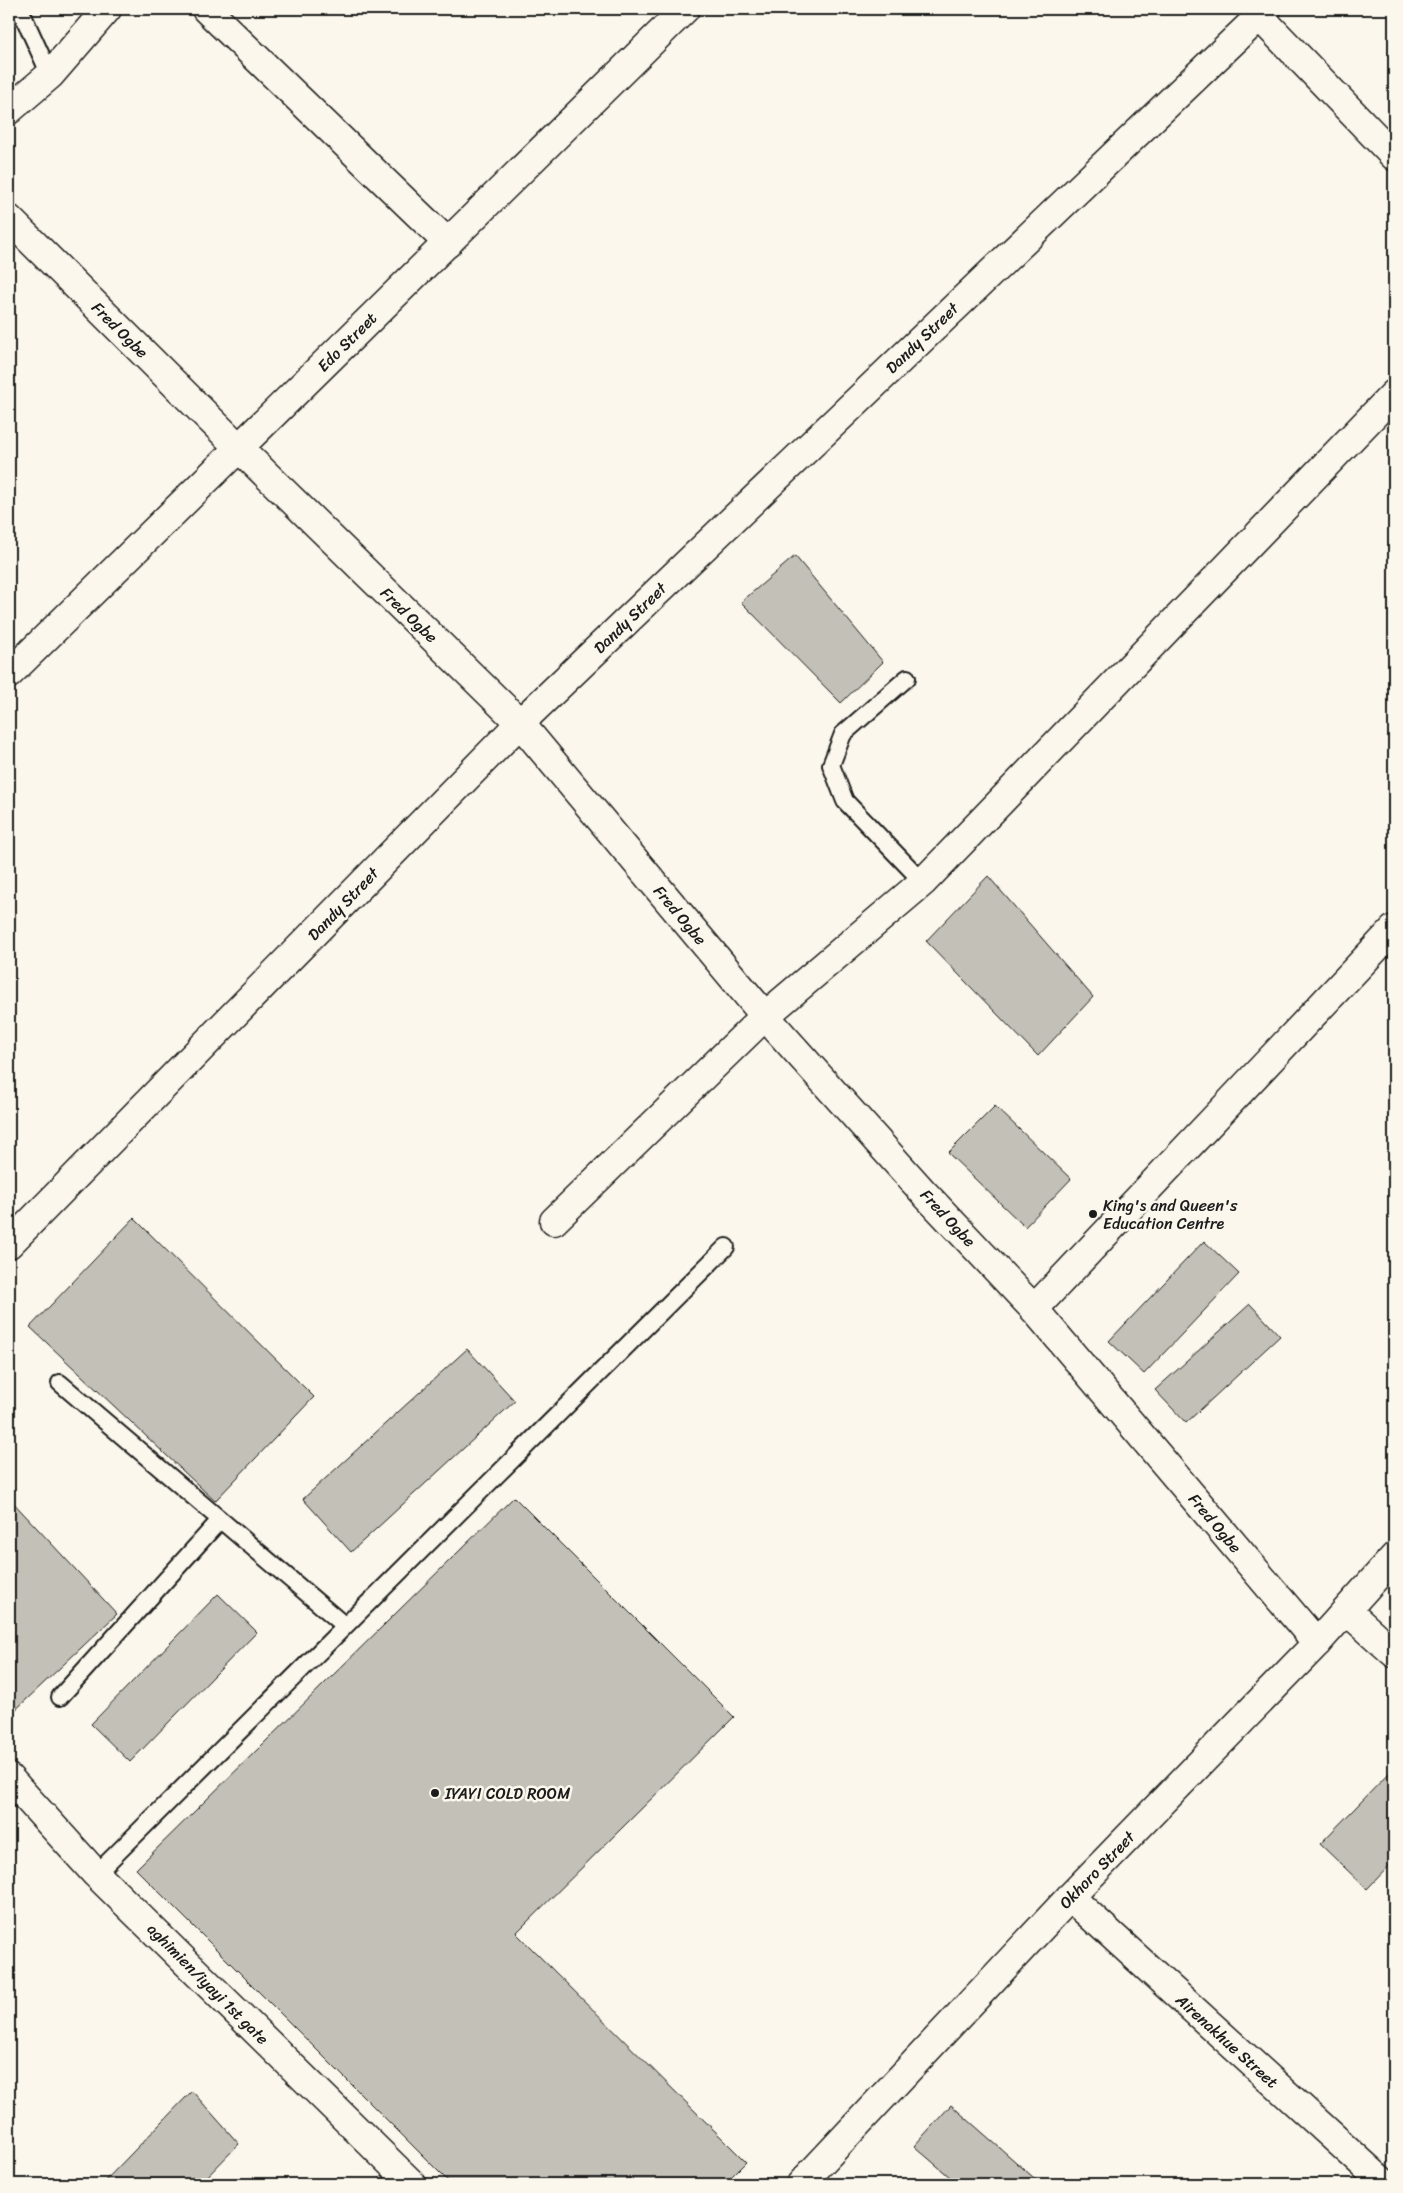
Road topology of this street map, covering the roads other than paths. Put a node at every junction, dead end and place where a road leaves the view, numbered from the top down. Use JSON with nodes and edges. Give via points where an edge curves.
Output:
{"nodes":[{"id":1,"x":20,"y":9,"type":"edge"},
{"id":2,"x":107,"y":9,"type":"edge"},
{"id":3,"x":206,"y":9,"type":"edge"},
{"id":4,"x":685,"y":9,"type":"edge"},
{"id":5,"x":1263,"y":12,"type":"edge"},
{"id":6,"x":50,"y":75,"type":"junction"},
{"id":7,"x":9,"y":110,"type":"edge"},
{"id":8,"x":1394,"y":156,"type":"edge"},
{"id":9,"x":9,"y":219,"type":"edge"},
{"id":10,"x":448,"y":243,"type":"junction"},
{"id":11,"x":1394,"y":394,"type":"edge"},
{"id":12,"x":239,"y":448,"type":"junction"},
{"id":13,"x":9,"y":674,"type":"edge"},
{"id":14,"x":907,"y":678,"type":"dead end"},
{"id":15,"x":520,"y":723,"type":"junction"},
{"id":16,"x":923,"y":882,"type":"junction"},
{"id":17,"x":1394,"y":929,"type":"edge"},
{"id":18,"x":765,"y":1016,"type":"junction"},
{"id":19,"x":554,"y":1221,"type":"dead end"},
{"id":20,"x":9,"y":1244,"type":"edge"},
{"id":21,"x":726,"y":1248,"type":"dead end"},
{"id":22,"x":1034,"y":1309,"type":"junction"},
{"id":23,"x":60,"y":1383,"type":"dead end"},
{"id":24,"x":220,"y":1520,"type":"junction"},
{"id":25,"x":1394,"y":1557,"type":"edge"},
{"id":26,"x":1347,"y":1611,"type":"junction"},
{"id":27,"x":344,"y":1625,"type":"junction"},
{"id":28,"x":1317,"y":1643,"type":"junction"},
{"id":29,"x":1394,"y":1653,"type":"edge"},
{"id":30,"x":60,"y":1697,"type":"dead end"},
{"id":31,"x":9,"y":1778,"type":"edge"},
{"id":32,"x":96,"y":1874,"type":"junction"},
{"id":33,"x":1070,"y":1897,"type":"junction"},
{"id":34,"x":412,"y":2184,"type":"edge"},
{"id":35,"x":801,"y":2184,"type":"edge"},
{"id":36,"x":1385,"y":2184,"type":"edge"}],
"edges":[{"from":1,"to":6,"type":"lane"},
{"from":2,"to":6,"type":"street"},
{"from":3,"to":10,"type":"street"},
{"from":4,"to":10,"type":"street","name":"Edo Street"},
{"from":5,"to":8,"type":"street"},
{"from":5,"to":15,"type":"street","name":"Dandy Street"},
{"from":6,"to":7,"type":"street"},
{"from":9,"to":12,"type":"street","name":"Fred Ogbe"},
{"from":10,"to":12,"type":"street","name":"Edo Street"},
{"from":11,"to":16,"type":"street"},
{"from":12,"to":13,"type":"street","name":"Edo Street"},
{"from":12,"to":15,"type":"street","name":"Fred Ogbe"},
{"from":14,"to":16,"type":"lane","via":[[843,734],[831,765],[845,800]]},
{"from":15,"to":18,"type":"street","name":"Fred Ogbe"},
{"from":15,"to":20,"type":"street","name":"Dandy Street"},
{"from":16,"to":18,"type":"street"},
{"from":17,"to":22,"type":"street"},
{"from":18,"to":19,"type":"street"},
{"from":18,"to":22,"type":"street","name":"Fred Ogbe","via":[[925,1194]]},
{"from":21,"to":27,"type":"lane"},
{"from":22,"to":28,"type":"street","name":"Fred Ogbe"},
{"from":23,"to":24,"type":"lane"},
{"from":24,"to":27,"type":"lane"},
{"from":24,"to":30,"type":"lane"},
{"from":25,"to":26,"type":"street","name":"Okhoro Street"},
{"from":26,"to":28,"type":"street","name":"Okhoro Street"},
{"from":26,"to":29,"type":"street"},
{"from":27,"to":32,"type":"lane"},
{"from":28,"to":33,"type":"street","name":"Okhoro Street"},
{"from":31,"to":32,"type":"street","name":"aghimien/iyayi 1st gate"},
{"from":32,"to":34,"type":"street","name":"aghimien/iyayi 1st gate"},
{"from":33,"to":35,"type":"street","name":"Okhoro Street"},
{"from":33,"to":36,"type":"street","name":"Airenakhue Street"}]}
